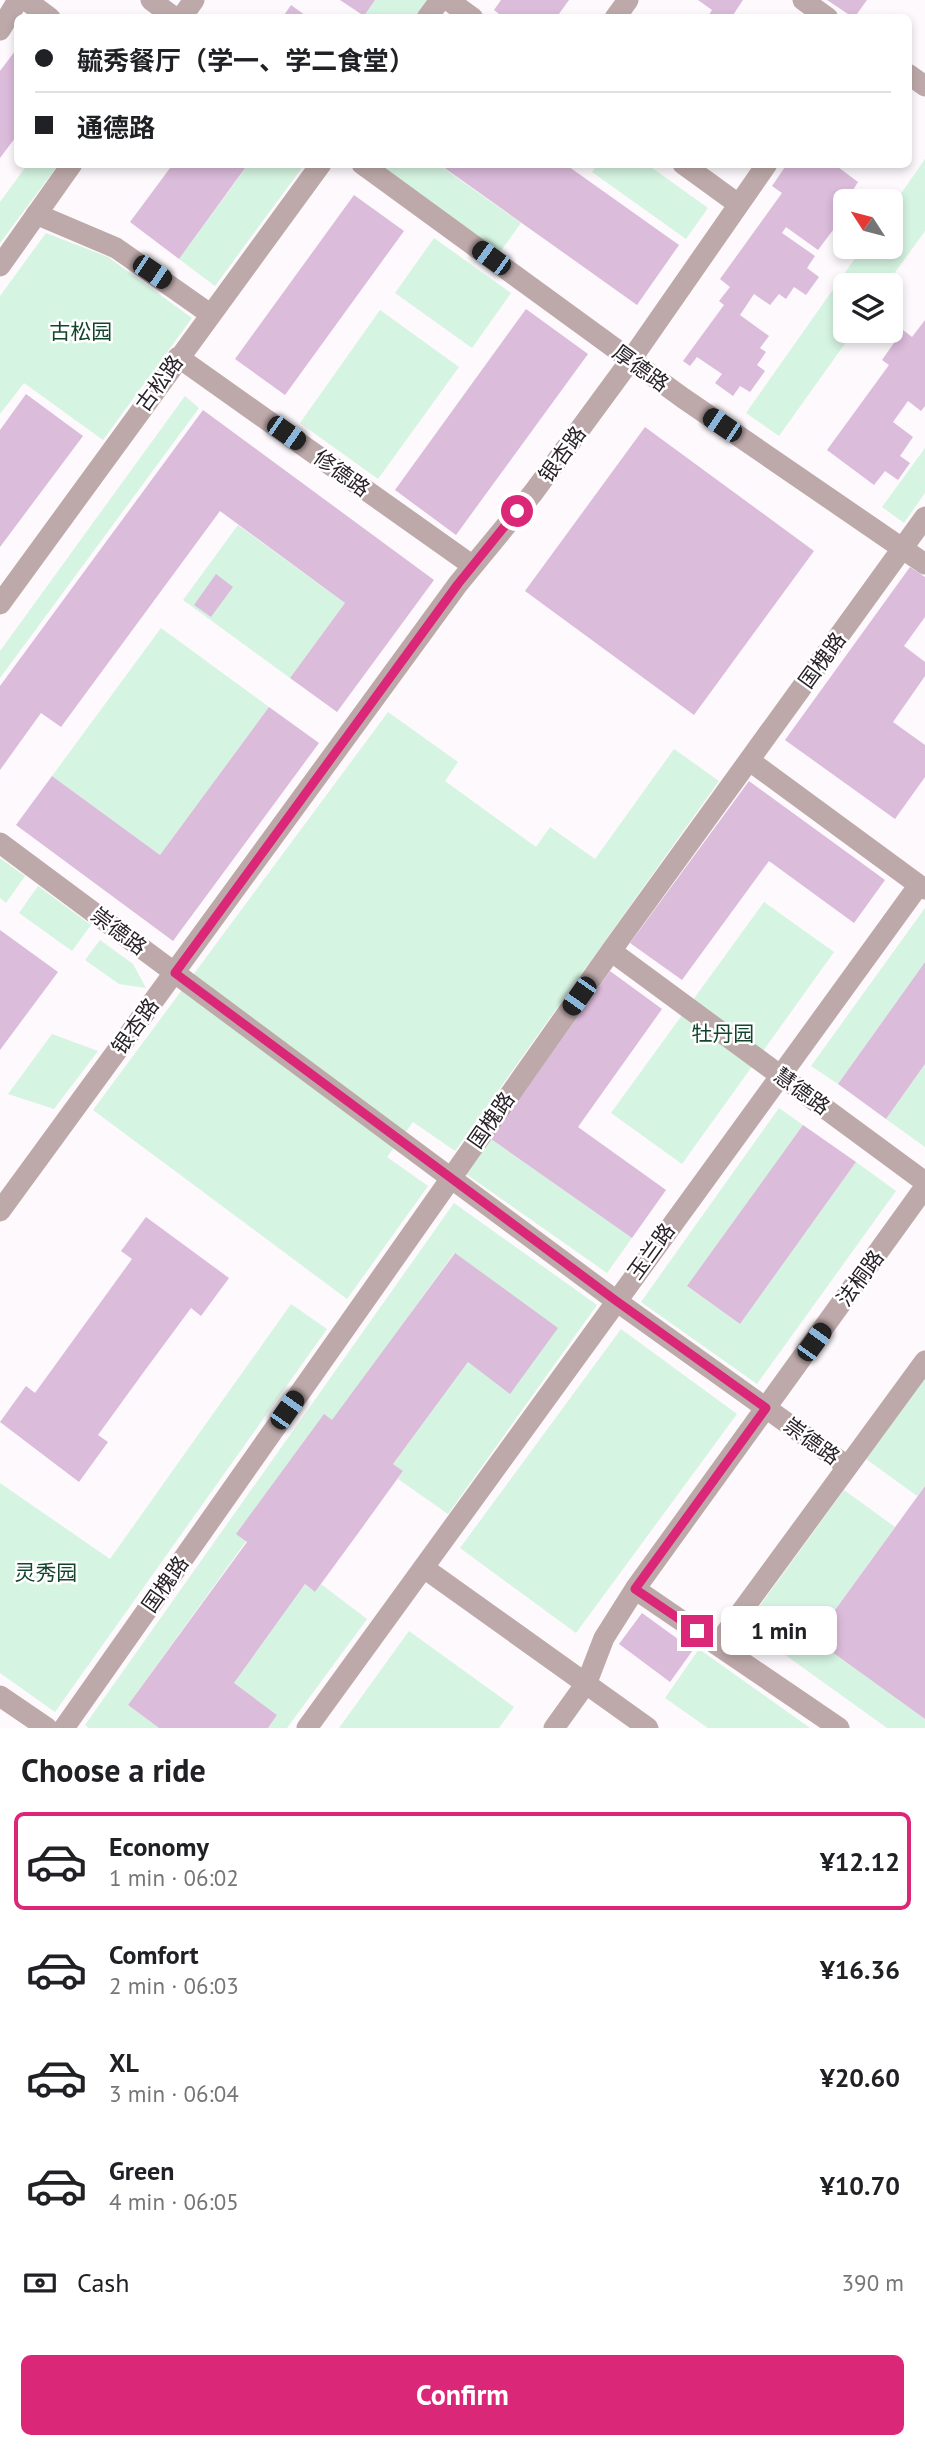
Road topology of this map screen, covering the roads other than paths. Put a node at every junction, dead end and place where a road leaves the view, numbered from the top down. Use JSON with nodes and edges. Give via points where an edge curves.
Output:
{"nodes":[{"id":1,"x":18,"y":0,"type":"edge"},
{"id":2,"x":26,"y":0,"type":"edge"},
{"id":3,"x":151,"y":0,"type":"edge"},
{"id":4,"x":448,"y":0,"type":"edge"},
{"id":5,"x":803,"y":0,"type":"edge"},
{"id":6,"x":45,"y":14,"type":"edge"},
{"id":7,"x":170,"y":14,"type":"edge"},
{"id":8,"x":467,"y":14,"type":"edge"},
{"id":9,"x":822,"y":14,"type":"edge"},
{"id":10,"x":0,"y":30,"type":"edge"},
{"id":11,"x":69,"y":168,"type":"edge"},
{"id":12,"x":318,"y":168,"type":"edge"},
{"id":13,"x":367,"y":168,"type":"edge"},
{"id":14,"x":688,"y":168,"type":"edge"},
{"id":15,"x":764,"y":168,"type":"edge"},
{"id":16,"x":738,"y":204,"type":"junction"},
{"id":17,"x":36,"y":215,"type":"junction"},
{"id":18,"x":0,"y":266,"type":"edge"},
{"id":19,"x":210,"y":314,"type":"junction"},
{"id":20,"x":178,"y":357,"type":"junction"},
{"id":21,"x":630,"y":361,"type":"junction"},
{"id":22,"x":925,"y":517,"type":"edge"},
{"id":23,"x":902,"y":548,"type":"junction"},
{"id":24,"x":925,"y":564,"type":"edge"},
{"id":25,"x":472,"y":566,"type":"junction"},
{"id":26,"x":0,"y":604,"type":"edge"},
{"id":27,"x":750,"y":761,"type":"junction"},
{"id":28,"x":0,"y":844,"type":"edge"},
{"id":29,"x":922,"y":887,"type":"edge"},
{"id":30,"x":611,"y":951,"type":"junction"},
{"id":31,"x":175,"y":973,"type":"junction"},
{"id":32,"x":779,"y":1074,"type":"junction"},
{"id":33,"x":451,"y":1177,"type":"junction"},
{"id":34,"x":925,"y":1185,"type":"edge"},
{"id":35,"x":0,"y":1211,"type":"edge"},
{"id":36,"x":615,"y":1300,"type":"junction"},
{"id":37,"x":925,"y":1361,"type":"edge"},
{"id":38,"x":766,"y":1408,"type":"junction"},
{"id":39,"x":847,"y":1466,"type":"junction"},
{"id":40,"x":424,"y":1568,"type":"junction"},
{"id":41,"x":635,"y":1589,"type":"junction"},
{"id":42,"x":717,"y":1645,"type":"junction"},
{"id":43,"x":587,"y":1682,"type":"junction"},
{"id":44,"x":0,"y":1696,"type":"edge"},
{"id":45,"x":19,"y":1720,"type":"edge"},
{"id":46,"x":47,"y":1728,"type":"edge"},
{"id":47,"x":64,"y":1728,"type":"edge"},
{"id":48,"x":307,"y":1728,"type":"edge"},
{"id":49,"x":554,"y":1728,"type":"edge"},
{"id":50,"x":648,"y":1728,"type":"edge"},
{"id":51,"x":839,"y":1728,"type":"edge"}],
"edges":[{"from":1,"to":10,"type":"street"},
{"from":2,"to":6,"type":"street"},
{"from":3,"to":7,"type":"street"},
{"from":4,"to":8,"type":"street"},
{"from":5,"to":9,"type":"street"},
{"from":11,"to":17,"type":"street"},
{"from":12,"to":19,"type":"street","name":"古松路"},
{"from":13,"to":21,"type":"street","name":"厚德路"},
{"from":14,"to":16,"type":"street"},
{"from":15,"to":16,"type":"street","name":"银杏路"},
{"from":16,"to":21,"type":"street","name":"银杏路"},
{"from":17,"to":18,"type":"street"},
{"from":17,"to":19,"type":"street","via":[[116,248]]},
{"from":19,"to":20,"type":"street","name":"古松路"},
{"from":20,"to":25,"type":"street","name":"修德路"},
{"from":20,"to":26,"type":"street","name":"古松路"},
{"from":21,"to":23,"type":"street","name":"厚德路"},
{"from":21,"to":25,"type":"street","name":"银杏路","via":[[533,493]]},
{"from":22,"to":23,"type":"street","name":"国槐路"},
{"from":23,"to":24,"type":"street","name":"厚德路"},
{"from":23,"to":27,"type":"street","name":"国槐路"},
{"from":25,"to":31,"type":"street","name":"银杏路"},
{"from":27,"to":29,"type":"street"},
{"from":27,"to":30,"type":"street","name":"国槐路"},
{"from":28,"to":31,"type":"street","name":"崇德路"},
{"from":29,"to":32,"type":"street","name":"玉兰路"},
{"from":30,"to":32,"type":"street","name":"慧德路"},
{"from":30,"to":33,"type":"street","name":"国槐路"},
{"from":31,"to":33,"type":"street","name":"崇德路"},
{"from":31,"to":35,"type":"street","name":"银杏路"},
{"from":32,"to":34,"type":"street","name":"慧德路"},
{"from":32,"to":36,"type":"street","name":"玉兰路"},
{"from":33,"to":36,"type":"street","name":"崇德路"},
{"from":33,"to":47,"type":"street","name":"国槐路"},
{"from":34,"to":38,"type":"street","name":"法桐路"},
{"from":36,"to":38,"type":"street","name":"崇德路"},
{"from":36,"to":40,"type":"street","name":"玉兰路"},
{"from":37,"to":39,"type":"street"},
{"from":38,"to":39,"type":"street","name":"崇德路"},
{"from":38,"to":41,"type":"street","name":"法桐路"},
{"from":39,"to":42,"type":"street"},
{"from":40,"to":43,"type":"street"},
{"from":40,"to":48,"type":"street","name":"玉兰路"},
{"from":41,"to":42,"type":"street"},
{"from":41,"to":43,"type":"street","name":"法桐路","via":[[604,1639]]},
{"from":42,"to":51,"type":"street"},
{"from":43,"to":49,"type":"street","name":"法桐路"},
{"from":43,"to":50,"type":"street"},
{"from":44,"to":45,"type":"street"},
{"from":45,"to":46,"type":"street"}]}
